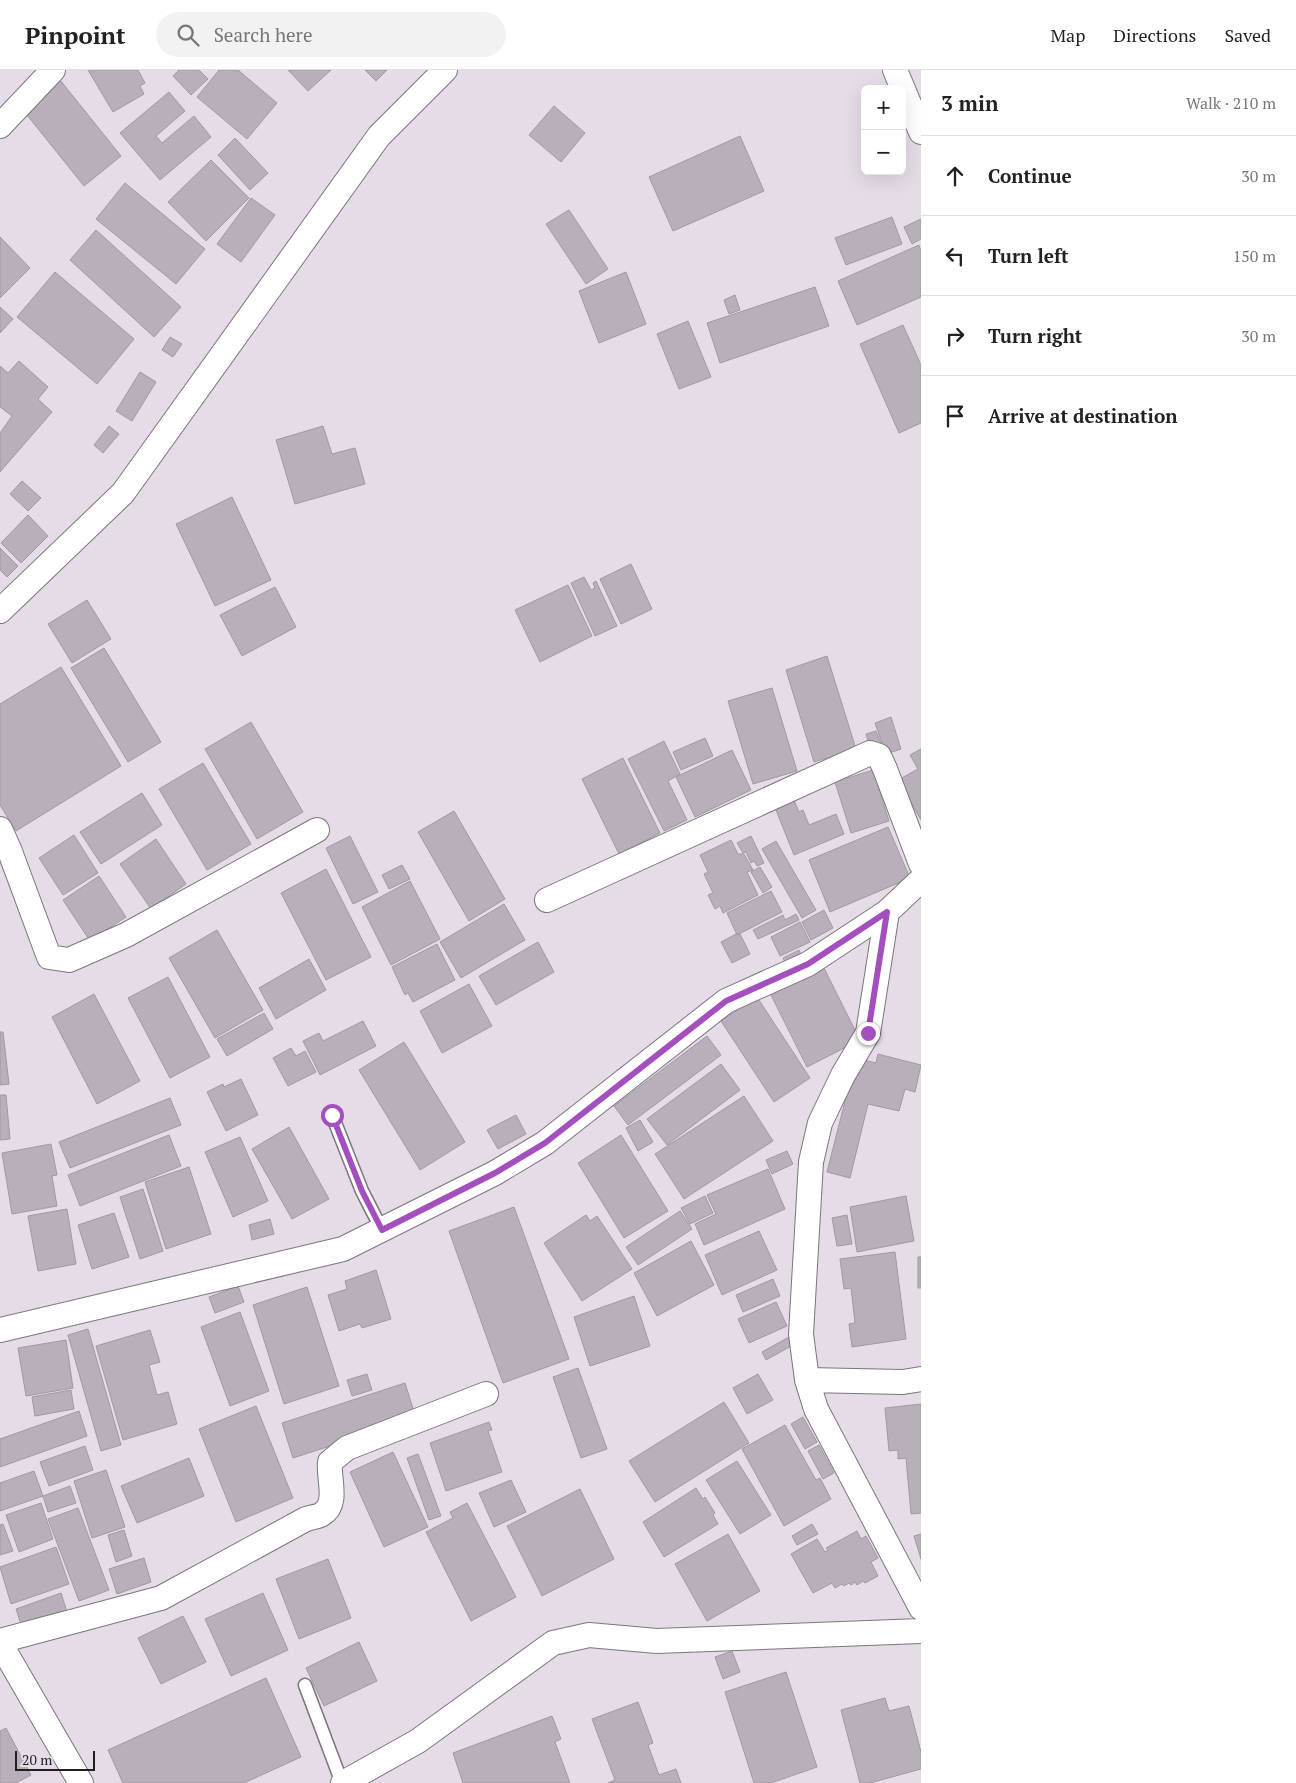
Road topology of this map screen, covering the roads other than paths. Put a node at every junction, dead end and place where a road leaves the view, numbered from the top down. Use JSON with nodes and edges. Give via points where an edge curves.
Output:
{"nodes":[{"id":1,"x":53,"y":70,"type":"edge"},
{"id":2,"x":445,"y":70,"type":"edge"},
{"id":3,"x":895,"y":70,"type":"edge"},
{"id":4,"x":0,"y":126,"type":"edge"},
{"id":5,"x":921,"y":132,"type":"edge"},
{"id":6,"x":0,"y":611,"type":"edge"},
{"id":7,"x":0,"y":829,"type":"edge"},
{"id":8,"x":317,"y":830,"type":"dead end"},
{"id":9,"x":921,"y":864,"type":"edge"},
{"id":10,"x":921,"y":880,"type":"edge"},
{"id":11,"x":547,"y":900,"type":"dead end"},
{"id":12,"x":887,"y":912,"type":"junction"},
{"id":13,"x":332,"y":1115,"type":"dead end"},
{"id":14,"x":382,"y":1230,"type":"junction"},
{"id":15,"x":0,"y":1330,"type":"edge"},
{"id":16,"x":921,"y":1379,"type":"edge"},
{"id":17,"x":807,"y":1380,"type":"junction"},
{"id":18,"x":486,"y":1394,"type":"dead end"},
{"id":19,"x":921,"y":1608,"type":"edge"},
{"id":20,"x":921,"y":1631,"type":"edge"},
{"id":21,"x":0,"y":1642,"type":"edge"},
{"id":22,"x":305,"y":1685,"type":"dead end"},
{"id":23,"x":81,"y":1783,"type":"edge"},
{"id":24,"x":343,"y":1783,"type":"edge"}],
"edges":[{"from":1,"to":4,"type":"street"},
{"from":2,"to":6,"type":"street","via":[[379,136],[123,493]]},
{"from":3,"to":5,"type":"street"},
{"from":7,"to":8,"type":"street","via":[[49,957],[69,960],[126,935]]},
{"from":9,"to":11,"type":"street","via":[[885,769],[878,756],[870,753]]},
{"from":10,"to":12,"type":"street"},
{"from":12,"to":14,"type":"street","via":[[808,964],[726,1001],[545,1143],[495,1173]]},
{"from":12,"to":17,"type":"street","via":[[868,1033],[820,1123],[811,1162],[801,1334]]},
{"from":13,"to":14,"type":"lane","via":[[362,1191]]},
{"from":14,"to":15,"type":"street","via":[[343,1249]]},
{"from":16,"to":17,"type":"street","via":[[903,1382]]},
{"from":17,"to":19,"type":"street","via":[[816,1409]]},
{"from":18,"to":21,"type":"street","via":[[347,1448],[330,1462],[333,1486],[330,1502],[322,1514],[306,1519],[161,1598]]},
{"from":20,"to":24,"type":"street","via":[[657,1641],[589,1636],[553,1643],[418,1741]]},
{"from":21,"to":23,"type":"street"},
{"from":22,"to":24,"type":"lane"}]}
